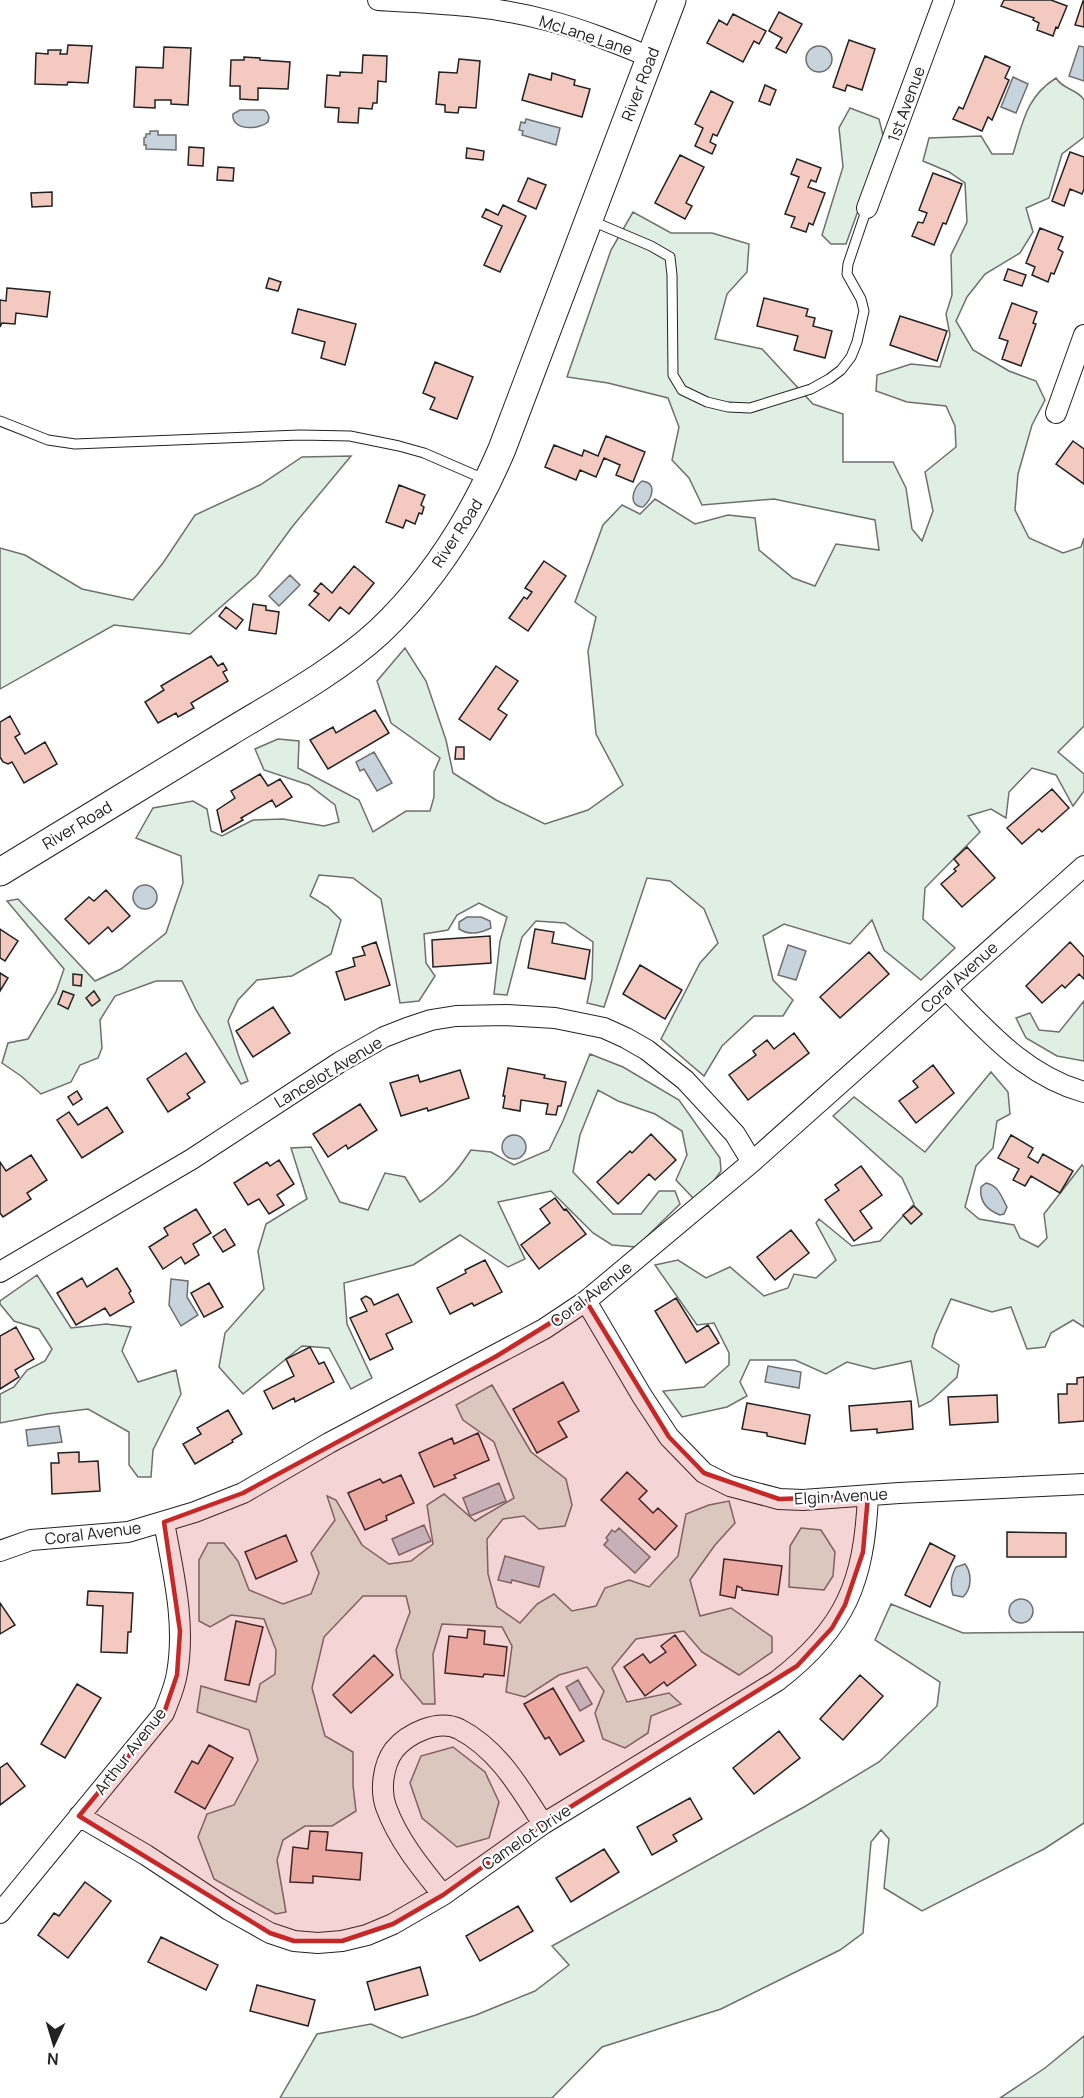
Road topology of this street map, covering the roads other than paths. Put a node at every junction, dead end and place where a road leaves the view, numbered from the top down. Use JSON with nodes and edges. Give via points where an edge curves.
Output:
{"nodes":[{"id":1,"x":378,"y":0,"type":"edge"},
{"id":2,"x":672,"y":0,"type":"edge"},
{"id":3,"x":944,"y":0,"type":"edge"},
{"id":4,"x":650,"y":57,"type":"junction"},
{"id":5,"x":867,"y":208,"type":"joint"},
{"id":6,"x":589,"y":219,"type":"junction"},
{"id":7,"x":1084,"y":335,"type":"edge"},
{"id":8,"x":1056,"y":413,"type":"dead end"},
{"id":9,"x":0,"y":421,"type":"edge"},
{"id":10,"x":489,"y":481,"type":"junction"},
{"id":11,"x":1084,"y":866,"type":"edge"},
{"id":12,"x":0,"y":872,"type":"edge"},
{"id":13,"x":946,"y":989,"type":"junction"},
{"id":14,"x":1084,"y":1092,"type":"edge"},
{"id":15,"x":752,"y":1162,"type":"junction"},
{"id":16,"x":0,"y":1272,"type":"edge"},
{"id":17,"x":586,"y":1301,"type":"junction"},
{"id":18,"x":1084,"y":1484,"type":"edge"},
{"id":19,"x":868,"y":1496,"type":"junction"},
{"id":20,"x":164,"y":1522,"type":"junction"},
{"id":21,"x":0,"y":1551,"type":"edge"},
{"id":22,"x":79,"y":1816,"type":"junction"},
{"id":23,"x":543,"y":1824,"type":"junction"},
{"id":24,"x":443,"y":1895,"type":"junction"},
{"id":25,"x":0,"y":1913,"type":"edge"}],
"edges":[{"from":1,"to":4,"type":"street","name":"McLane Lane","via":[[490,8],[524,15],[589,33]]},
{"from":2,"to":4,"type":"street","name":"River Road"},
{"from":3,"to":5,"type":"street","name":"1st Avenue"},
{"from":4,"to":6,"type":"street","name":"River Road"},
{"from":5,"to":6,"type":"lane","via":[[848,264],[847,274],[864,311],[851,357],[829,379],[811,389],[750,408],[717,405],[682,390],[673,375],[669,257]]},
{"from":6,"to":10,"type":"street","name":"River Road"},
{"from":7,"to":8,"type":"street"},
{"from":9,"to":10,"type":"lane","via":[[48,440],[75,444],[350,436],[424,453]]},
{"from":10,"to":12,"type":"street","name":"River Road","via":[[450,549],[408,602],[343,660]]},
{"from":11,"to":13,"type":"street","name":"Coral Avenue"},
{"from":13,"to":14,"type":"street","via":[[1026,1066]]},
{"from":13,"to":15,"type":"street","name":"Coral Avenue"},
{"from":15,"to":16,"type":"street","name":"Lancelot Avenue","via":[[735,1134],[685,1080],[626,1038],[604,1028],[555,1018],[456,1016],[431,1020],[384,1037],[192,1159]]},
{"from":15,"to":17,"type":"street","name":"Coral Avenue"},
{"from":17,"to":19,"type":"street","name":"Elgin Avenue","via":[[669,1437],[704,1473],[730,1486],[778,1499]]},
{"from":17,"to":20,"type":"street","name":"Coral Avenue","via":[[505,1351],[243,1492]]},
{"from":18,"to":19,"type":"street","name":"Elgin Avenue"},
{"from":19,"to":23,"type":"street","name":"Camelot Drive","via":[[867,1526],[855,1580],[832,1628],[815,1648],[777,1681]]},
{"from":20,"to":21,"type":"street","name":"Coral Avenue","via":[[128,1532],[31,1540]]},
{"from":20,"to":22,"type":"street","name":"Arthur Avenue","via":[[180,1631],[177,1675],[164,1713]]},
{"from":22,"to":24,"type":"street","name":"Camelot Drive","via":[[230,1910],[270,1933],[294,1941],[318,1943],[367,1935]]},
{"from":22,"to":25,"type":"street","name":"Arthur Avenue"},
{"from":23,"to":24,"type":"street","name":"Camelot Drive"},
{"from":23,"to":24,"type":"street","via":[[498,1759],[478,1740],[456,1728],[438,1725],[416,1733],[394,1751],[383,1775],[385,1806],[414,1860]]}]}
